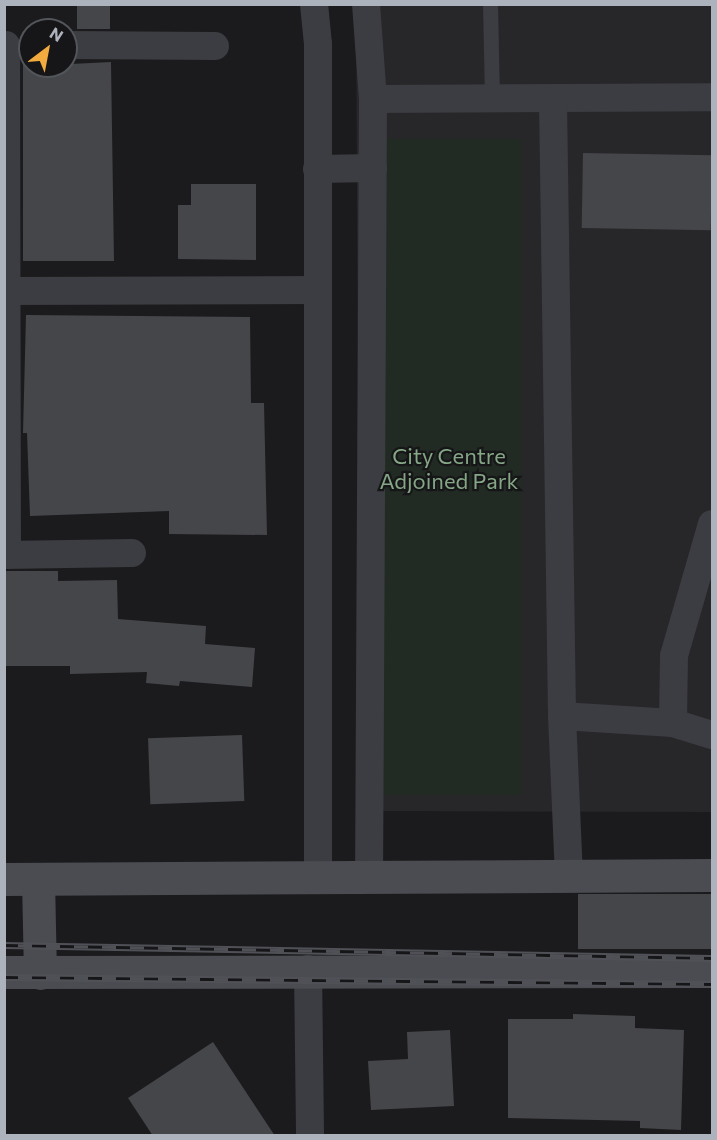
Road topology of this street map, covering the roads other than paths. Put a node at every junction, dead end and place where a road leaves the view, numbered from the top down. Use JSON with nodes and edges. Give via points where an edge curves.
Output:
{"nodes":[{"id":1,"x":314,"y":4,"type":"edge"},
{"id":2,"x":366,"y":4,"type":"edge"},
{"id":3,"x":490,"y":4,"type":"edge"},
{"id":4,"x":14,"y":45,"type":"edge"},
{"id":5,"x":78,"y":45,"type":"edge"},
{"id":6,"x":215,"y":46,"type":"dead end"},
{"id":7,"x":712,"y":97,"type":"edge"},
{"id":8,"x":492,"y":98,"type":"junction"},
{"id":9,"x":373,"y":99,"type":"junction"},
{"id":10,"x":553,"y":100,"type":"junction"},
{"id":11,"x":373,"y":168,"type":"junction"},
{"id":12,"x":317,"y":169,"type":"junction"},
{"id":13,"x":318,"y":290,"type":"junction"},
{"id":14,"x":7,"y":291,"type":"junction"},
{"id":15,"x":712,"y":524,"type":"edge"},
{"id":16,"x":132,"y":553,"type":"dead end"},
{"id":17,"x":6,"y":555,"type":"edge"},
{"id":18,"x":562,"y":716,"type":"junction"},
{"id":19,"x":673,"y":723,"type":"junction"},
{"id":20,"x":712,"y":735,"type":"edge"},
{"id":21,"x":569,"y":875,"type":"junction"},
{"id":22,"x":712,"y":875,"type":"edge"},
{"id":23,"x":369,"y":877,"type":"junction"},
{"id":24,"x":318,"y":878,"type":"junction"},
{"id":25,"x":4,"y":879,"type":"edge"},
{"id":26,"x":38,"y":879,"type":"junction"},
{"id":27,"x":308,"y":969,"type":"junction"},
{"id":28,"x":712,"y":971,"type":"edge"},
{"id":29,"x":4,"y":972,"type":"edge"},
{"id":30,"x":40,"y":973,"type":"junction"},
{"id":31,"x":310,"y":1136,"type":"edge"}],
"edges":[{"from":1,"to":12,"type":"street"},
{"from":2,"to":9,"type":"street"},
{"from":3,"to":8,"type":"lane"},
{"from":4,"to":14,"type":"street"},
{"from":5,"to":6,"type":"street"},
{"from":7,"to":10,"type":"street"},
{"from":8,"to":9,"type":"street"},
{"from":8,"to":10,"type":"street"},
{"from":9,"to":11,"type":"street"},
{"from":10,"to":18,"type":"street"},
{"from":11,"to":12,"type":"street"},
{"from":11,"to":23,"type":"street"},
{"from":12,"to":13,"type":"street"},
{"from":13,"to":14,"type":"street"},
{"from":13,"to":24,"type":"street"},
{"from":14,"to":17,"type":"street"},
{"from":15,"to":19,"type":"street","via":[[674,656]]},
{"from":16,"to":17,"type":"street"},
{"from":18,"to":19,"type":"street"},
{"from":18,"to":21,"type":"street"},
{"from":19,"to":20,"type":"street"},
{"from":21,"to":22,"type":"main road"},
{"from":21,"to":23,"type":"main road"},
{"from":23,"to":24,"type":"main road"},
{"from":24,"to":26,"type":"main road"},
{"from":25,"to":26,"type":"main road"},
{"from":26,"to":30,"type":"main road"},
{"from":27,"to":28,"type":"main road"},
{"from":27,"to":30,"type":"main road"},
{"from":27,"to":31,"type":"street"},
{"from":29,"to":30,"type":"main road"}]}
